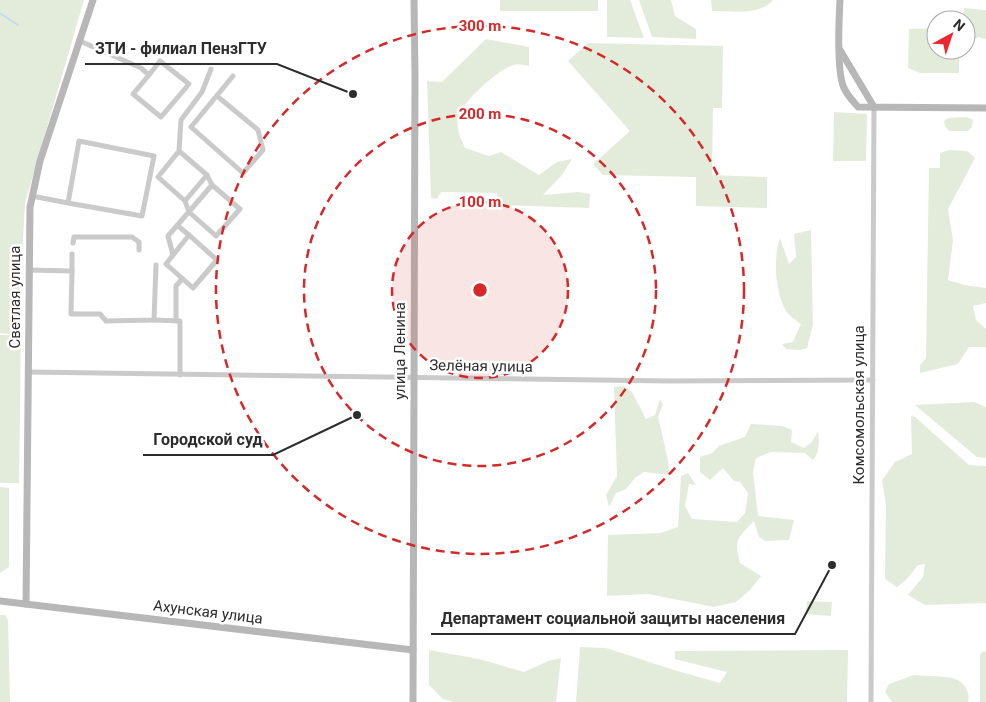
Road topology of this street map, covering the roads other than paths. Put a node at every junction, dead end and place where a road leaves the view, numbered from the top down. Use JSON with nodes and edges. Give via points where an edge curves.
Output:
{"nodes":[{"id":1,"x":93,"y":0,"type":"edge"},
{"id":2,"x":414,"y":0,"type":"edge"},
{"id":3,"x":840,"y":0,"type":"edge"},
{"id":4,"x":80,"y":41,"type":"junction"},
{"id":5,"x":839,"y":48,"type":"junction"},
{"id":6,"x":211,"y":69,"type":"dead end"},
{"id":7,"x":854,"y":73,"type":"junction"},
{"id":8,"x":149,"y":75,"type":"junction"},
{"id":9,"x":234,"y":76,"type":"dead end"},
{"id":10,"x":841,"y":78,"type":"junction"},
{"id":11,"x":217,"y":96,"type":"junction"},
{"id":12,"x":874,"y":107,"type":"junction"},
{"id":13,"x":986,"y":108,"type":"edge"},
{"id":14,"x":179,"y":152,"type":"junction"},
{"id":15,"x":207,"y":175,"type":"junction"},
{"id":16,"x":212,"y":185,"type":"junction"},
{"id":17,"x":32,"y":196,"type":"junction"},
{"id":18,"x":184,"y":201,"type":"junction"},
{"id":19,"x":68,"y":204,"type":"junction"},
{"id":20,"x":189,"y":212,"type":"junction"},
{"id":21,"x":178,"y":226,"type":"junction"},
{"id":22,"x":189,"y":236,"type":"junction"},
{"id":23,"x":73,"y":243,"type":"dead end"},
{"id":24,"x":140,"y":250,"type":"dead end"},
{"id":25,"x":72,"y":254,"type":"dead end"},
{"id":26,"x":173,"y":255,"type":"junction"},
{"id":27,"x":156,"y":266,"type":"dead end"},
{"id":28,"x":29,"y":270,"type":"junction"},
{"id":29,"x":72,"y":271,"type":"junction"},
{"id":30,"x":182,"y":279,"type":"junction"},
{"id":31,"x":154,"y":320,"type":"junction"},
{"id":32,"x":176,"y":321,"type":"junction"},
{"id":33,"x":29,"y":372,"type":"junction"},
{"id":34,"x":180,"y":375,"type":"junction"},
{"id":35,"x":414,"y":377,"type":"junction"},
{"id":36,"x":872,"y":380,"type":"junction"},
{"id":37,"x":0,"y":601,"type":"edge"},
{"id":38,"x":26,"y":604,"type":"junction"},
{"id":39,"x":413,"y":650,"type":"junction"},
{"id":40,"x":413,"y":702,"type":"edge"},
{"id":41,"x":870,"y":702,"type":"edge"}],
"edges":[{"from":1,"to":4,"type":"main road","name":"Светлая улица"},
{"from":2,"to":35,"type":"main road","name":"улица Ленина"},
{"from":3,"to":5,"type":"main road"},
{"from":4,"to":8,"type":"street","via":[[142,68]]},
{"from":4,"to":17,"type":"main road","name":"Светлая улица","via":[[40,161]]},
{"from":5,"to":7,"type":"main road"},
{"from":5,"to":10,"type":"main road"},
{"from":6,"to":14,"type":"street","via":[[202,92],[181,120]]},
{"from":7,"to":10,"type":"main road","via":[[846,72]]},
{"from":7,"to":12,"type":"main road"},
{"from":8,"to":8,"type":"street","via":[[160,61],[189,84],[161,117],[133,94]]},
{"from":9,"to":11,"type":"street"},
{"from":10,"to":12,"type":"main road","via":[[844,90],[858,107]]},
{"from":11,"to":11,"type":"street","via":[[258,130],[263,150],[243,173],[191,127]]},
{"from":12,"to":13,"type":"main road"},
{"from":12,"to":36,"type":"street","name":"Комсомольская улица"},
{"from":14,"to":15,"type":"street"},
{"from":14,"to":18,"type":"street","via":[[158,177]]},
{"from":15,"to":16,"type":"street"},
{"from":15,"to":18,"type":"street"},
{"from":16,"to":20,"type":"street"},
{"from":16,"to":20,"type":"street","via":[[240,209],[216,236]]},
{"from":17,"to":19,"type":"street"},
{"from":17,"to":28,"type":"main road","name":"Светлая улица"},
{"from":18,"to":20,"type":"street"},
{"from":19,"to":19,"type":"street","via":[[142,216],[154,156],[79,141]]},
{"from":20,"to":21,"type":"street"},
{"from":21,"to":22,"type":"street"},
{"from":21,"to":26,"type":"street","via":[[168,236]]},
{"from":22,"to":26,"type":"street"},
{"from":22,"to":30,"type":"street","via":[[217,260],[193,288]]},
{"from":23,"to":24,"type":"street","via":[[74,237],[132,238],[140,242]]},
{"from":25,"to":29,"type":"street"},
{"from":26,"to":30,"type":"street","via":[[166,264]]},
{"from":27,"to":31,"type":"street"},
{"from":28,"to":29,"type":"street"},
{"from":28,"to":33,"type":"main road","name":"Светлая улица"},
{"from":29,"to":31,"type":"street","via":[[71,314],[100,314],[106,321]]},
{"from":30,"to":32,"type":"street","via":[[176,286]]},
{"from":31,"to":32,"type":"street"},
{"from":32,"to":34,"type":"street","via":[[180,321]]},
{"from":33,"to":34,"type":"street","name":"Зелёная улица"},
{"from":33,"to":38,"type":"main road","name":"Светлая улица"},
{"from":34,"to":35,"type":"street","name":"Зелёная улица"},
{"from":35,"to":36,"type":"street","name":"Зелёная улица"},
{"from":35,"to":39,"type":"main road","name":"улица Ленина"},
{"from":36,"to":41,"type":"street","name":"Комсомольская улица"},
{"from":37,"to":38,"type":"main road","name":"Ахунская улица"},
{"from":38,"to":39,"type":"main road","name":"Ахунская улица"},
{"from":39,"to":40,"type":"main road","name":"улица Ленина"}]}
